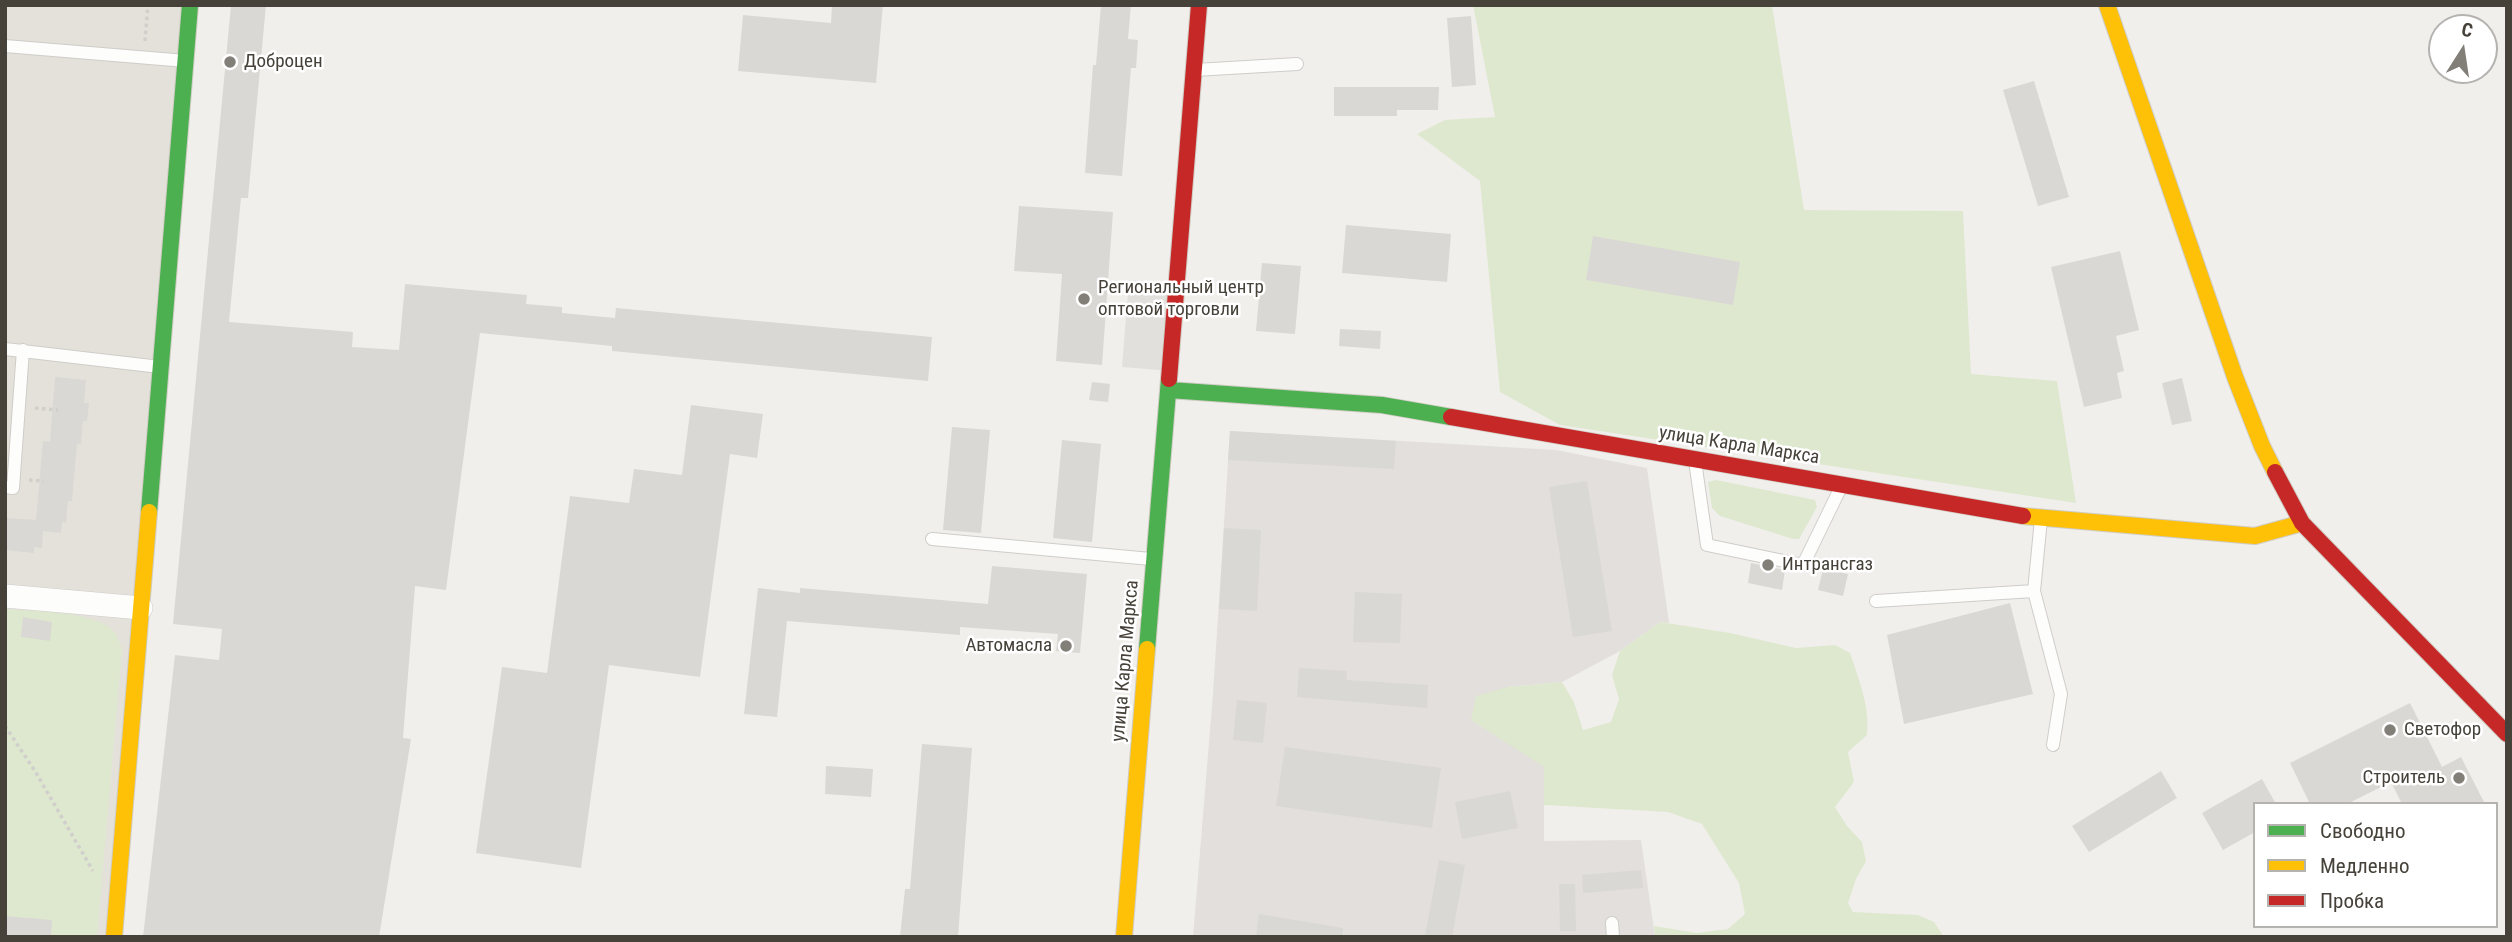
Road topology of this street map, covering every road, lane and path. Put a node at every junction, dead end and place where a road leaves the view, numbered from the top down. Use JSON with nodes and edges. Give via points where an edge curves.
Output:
{"nodes":[{"id":1,"x":148,"y":5,"type":"edge"},
{"id":2,"x":190,"y":5,"type":"edge"},
{"id":3,"x":1199,"y":5,"type":"edge"},
{"id":4,"x":2108,"y":5,"type":"edge"},
{"id":5,"x":5,"y":46,"type":"edge"},
{"id":6,"x":144,"y":57,"type":"junction"},
{"id":7,"x":186,"y":61,"type":"junction"},
{"id":8,"x":1297,"y":64,"type":"dead end"},
{"id":9,"x":1195,"y":70,"type":"junction"},
{"id":10,"x":5,"y":349,"type":"edge"},
{"id":11,"x":23,"y":350,"type":"junction"},
{"id":12,"x":161,"y":367,"type":"junction"},
{"id":13,"x":1169,"y":390,"type":"junction"},
{"id":14,"x":19,"y":407,"type":"junction"},
{"id":15,"x":58,"y":410,"type":"dead end"},
{"id":16,"x":1695,"y":461,"type":"junction"},
{"id":17,"x":1842,"y":484,"type":"junction"},
{"id":18,"x":5,"y":487,"type":"edge"},
{"id":19,"x":2041,"y":519,"type":"junction"},
{"id":20,"x":2302,"y":523,"type":"junction"},
{"id":21,"x":932,"y":540,"type":"dead end"},
{"id":22,"x":1155,"y":560,"type":"junction"},
{"id":23,"x":2034,"y":591,"type":"junction"},
{"id":24,"x":5,"y":596,"type":"edge"},
{"id":25,"x":1876,"y":601,"type":"dead end"},
{"id":26,"x":141,"y":608,"type":"junction"},
{"id":27,"x":5,"y":726,"type":"edge"},
{"id":28,"x":2507,"y":734,"type":"edge"},
{"id":29,"x":2053,"y":745,"type":"dead end"},
{"id":30,"x":94,"y":874,"type":"dead end"},
{"id":31,"x":1612,"y":923,"type":"dead end"},
{"id":32,"x":114,"y":937,"type":"edge"},
{"id":33,"x":1124,"y":937,"type":"edge"},
{"id":34,"x":1613,"y":937,"type":"edge"}],
"edges":[{"from":1,"to":6,"type":"path"},
{"from":2,"to":7,"type":"street"},
{"from":3,"to":9,"type":"street","name":"улица Карла Маркса"},
{"from":4,"to":20,"type":"street","via":[[2235,377],[2262,446]]},
{"from":5,"to":6,"type":"lane"},
{"from":6,"to":7,"type":"lane"},
{"from":7,"to":12,"type":"street"},
{"from":8,"to":9,"type":"lane"},
{"from":9,"to":13,"type":"street","name":"улица Карла Маркса"},
{"from":10,"to":11,"type":"lane"},
{"from":11,"to":12,"type":"lane"},
{"from":11,"to":14,"type":"lane"},
{"from":12,"to":26,"type":"street"},
{"from":13,"to":16,"type":"street","name":"улица Карла Маркса","via":[[1382,405]]},
{"from":13,"to":22,"type":"street","name":"улица Карла Маркса"},
{"from":14,"to":15,"type":"path"},
{"from":14,"to":18,"type":"lane","via":[[13,488]]},
{"from":16,"to":17,"type":"street","name":"улица Карла Маркса"},
{"from":16,"to":17,"type":"lane","via":[[1707,545],[1803,565]]},
{"from":17,"to":19,"type":"street","name":"улица Карла Маркса"},
{"from":19,"to":20,"type":"street","name":"улица Карла Маркса","via":[[2255,536]]},
{"from":19,"to":23,"type":"lane"},
{"from":20,"to":28,"type":"street"},
{"from":21,"to":22,"type":"lane"},
{"from":22,"to":33,"type":"street","name":"улица Карла Маркса"},
{"from":23,"to":25,"type":"lane"},
{"from":23,"to":29,"type":"lane","via":[[2062,694]]},
{"from":24,"to":26,"type":"street"},
{"from":26,"to":32,"type":"street"},
{"from":27,"to":30,"type":"path"},
{"from":31,"to":34,"type":"lane"}]}
